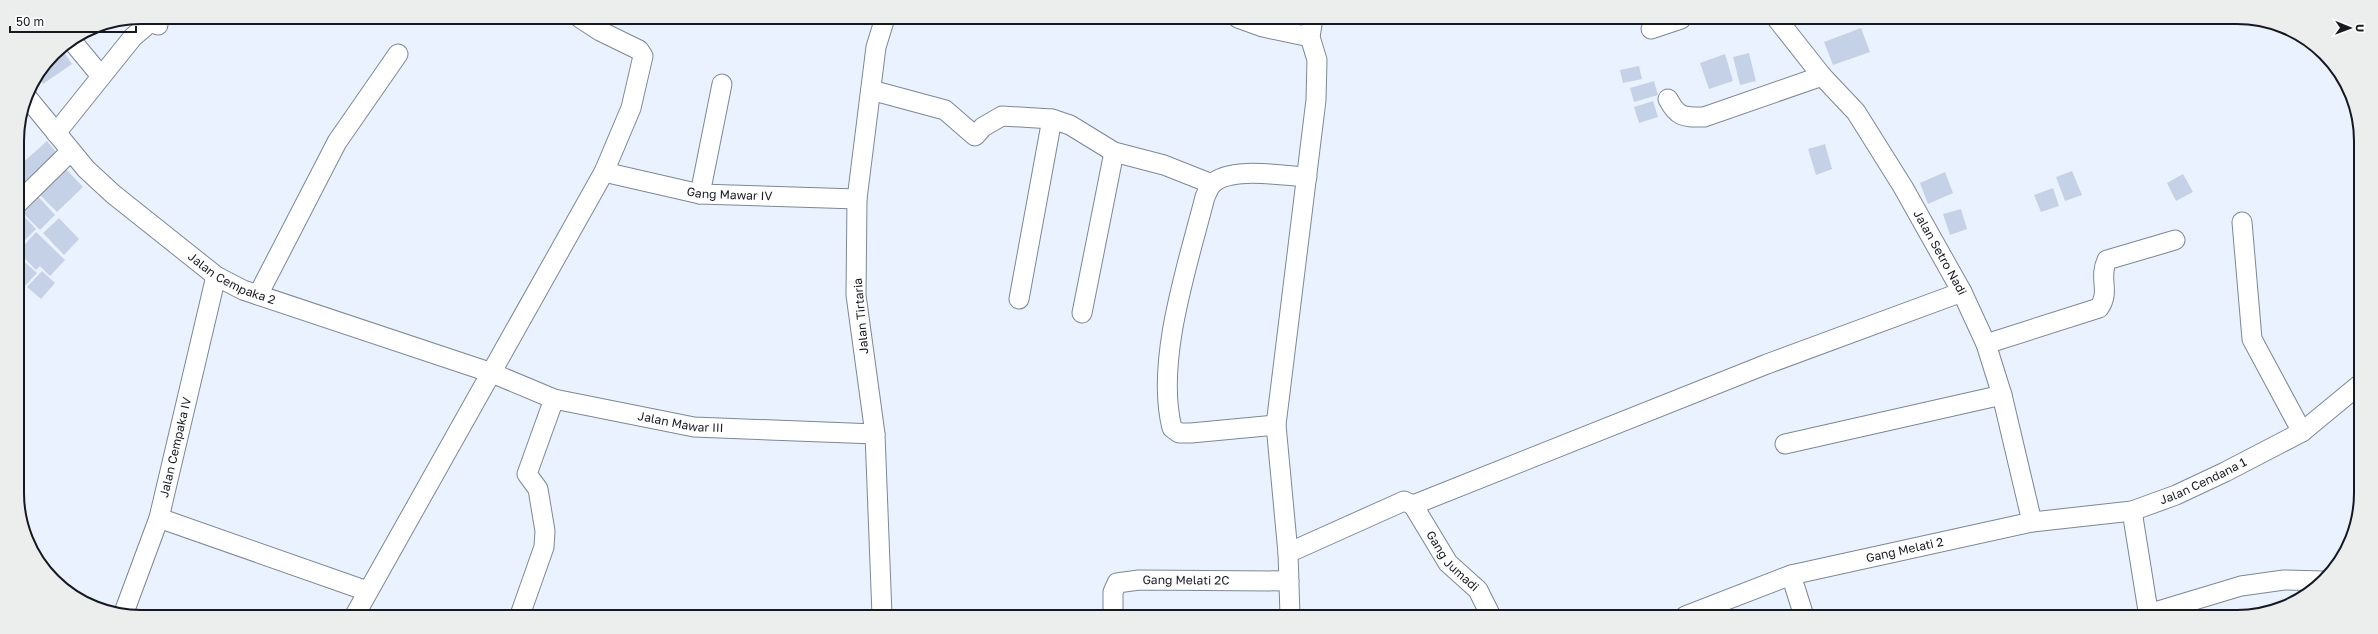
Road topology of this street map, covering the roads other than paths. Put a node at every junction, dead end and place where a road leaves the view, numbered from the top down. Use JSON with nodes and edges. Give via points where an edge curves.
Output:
{"nodes":[{"id":1,"x":151,"y":24,"type":"edge"},
{"id":2,"x":589,"y":24,"type":"edge"},
{"id":3,"x":882,"y":24,"type":"edge"},
{"id":4,"x":1255,"y":24,"type":"edge"},
{"id":5,"x":1313,"y":24,"type":"edge"},
{"id":6,"x":1666,"y":24,"type":"edge"},
{"id":7,"x":1780,"y":24,"type":"edge"},
{"id":8,"x":1652,"y":29,"type":"dead end"},
{"id":9,"x":1310,"y":37,"type":"junction"},
{"id":10,"x":75,"y":45,"type":"edge"},
{"id":11,"x":398,"y":54,"type":"dead end"},
{"id":12,"x":101,"y":76,"type":"junction"},
{"id":13,"x":1822,"y":76,"type":"junction"},
{"id":14,"x":722,"y":84,"type":"dead end"},
{"id":15,"x":871,"y":90,"type":"junction"},
{"id":16,"x":1668,"y":99,"type":"dead end"},
{"id":17,"x":31,"y":102,"type":"edge"},
{"id":18,"x":1052,"y":119,"type":"junction"},
{"id":19,"x":56,"y":133,"type":"junction"},
{"id":20,"x":71,"y":151,"type":"junction"},
{"id":21,"x":1114,"y":152,"type":"junction"},
{"id":22,"x":604,"y":172,"type":"junction"},
{"id":23,"x":1307,"y":177,"type":"junction"},
{"id":24,"x":1212,"y":184,"type":"junction"},
{"id":25,"x":700,"y":194,"type":"junction"},
{"id":26,"x":24,"y":197,"type":"edge"},
{"id":27,"x":858,"y":199,"type":"junction"},
{"id":28,"x":2242,"y":222,"type":"dead end"},
{"id":29,"x":2175,"y":240,"type":"dead end"},
{"id":30,"x":216,"y":276,"type":"junction"},
{"id":31,"x":1962,"y":292,"type":"junction"},
{"id":32,"x":258,"y":296,"type":"junction"},
{"id":33,"x":1019,"y":299,"type":"dead end"},
{"id":34,"x":1082,"y":314,"type":"dead end"},
{"id":35,"x":1986,"y":344,"type":"junction"},
{"id":36,"x":492,"y":373,"type":"junction"},
{"id":37,"x":2354,"y":389,"type":"edge"},
{"id":38,"x":2002,"y":395,"type":"junction"},
{"id":39,"x":554,"y":399,"type":"junction"},
{"id":40,"x":1276,"y":425,"type":"junction"},
{"id":41,"x":2302,"y":432,"type":"junction"},
{"id":42,"x":875,"y":434,"type":"junction"},
{"id":43,"x":1784,"y":444,"type":"dead end"},
{"id":44,"x":1414,"y":505,"type":"junction"},
{"id":45,"x":2132,"y":511,"type":"junction"},
{"id":46,"x":159,"y":518,"type":"junction"},
{"id":47,"x":2032,"y":522,"type":"junction"},
{"id":48,"x":1288,"y":553,"type":"junction"},
{"id":49,"x":1791,"y":575,"type":"junction"},
{"id":50,"x":1289,"y":581,"type":"junction"},
{"id":51,"x":2314,"y":581,"type":"edge"},
{"id":52,"x":367,"y":590,"type":"junction"},
{"id":53,"x":125,"y":609,"type":"edge"},
{"id":54,"x":357,"y":610,"type":"edge"},
{"id":55,"x":522,"y":610,"type":"edge"},
{"id":56,"x":882,"y":610,"type":"edge"},
{"id":57,"x":1113,"y":610,"type":"edge"},
{"id":58,"x":1290,"y":610,"type":"edge"},
{"id":59,"x":1488,"y":610,"type":"edge"},
{"id":60,"x":1701,"y":610,"type":"edge"},
{"id":61,"x":1802,"y":610,"type":"edge"},
{"id":62,"x":2148,"y":610,"type":"edge"},
{"id":63,"x":2165,"y":610,"type":"edge"}],
"edges":[{"from":1,"to":12,"type":"street","via":[[140,30]]},
{"from":2,"to":22,"type":"street","via":[[639,50],[643,56],[631,108]]},
{"from":3,"to":15,"type":"street","name":"Jalan Tirtaria","via":[[876,47]]},
{"from":4,"to":9,"type":"street"},
{"from":5,"to":9,"type":"street"},
{"from":6,"to":8,"type":"street"},
{"from":7,"to":13,"type":"street","name":"Jalan Setro Nadi"},
{"from":9,"to":23,"type":"street","via":[[1317,60],[1316,100]]},
{"from":10,"to":12,"type":"street"},
{"from":11,"to":32,"type":"street","via":[[337,142]]},
{"from":12,"to":19,"type":"street"},
{"from":13,"to":16,"type":"street","via":[[1704,117],[1684,117],[1674,110]]},
{"from":13,"to":31,"type":"street","name":"Jalan Setro Nadi","via":[[1856,112],[1903,187]]},
{"from":14,"to":25,"type":"street"},
{"from":15,"to":18,"type":"street","via":[[945,110],[975,136],[1002,116]]},
{"from":15,"to":27,"type":"street","name":"Jalan Tirtaria"},
{"from":17,"to":19,"type":"street","name":"Jalan Cempaka 2"},
{"from":18,"to":21,"type":"street","via":[[1070,125]]},
{"from":18,"to":33,"type":"street"},
{"from":19,"to":20,"type":"street","name":"Jalan Cempaka 2"},
{"from":20,"to":26,"type":"street"},
{"from":20,"to":30,"type":"street","name":"Jalan Cempaka 2","via":[[113,194]]},
{"from":21,"to":24,"type":"street","via":[[1164,165]]},
{"from":21,"to":34,"type":"street"},
{"from":22,"to":25,"type":"street","name":"Gang Mawar IV"},
{"from":22,"to":36,"type":"street"},
{"from":23,"to":24,"type":"street","via":[[1242,174],[1223,177]]},
{"from":23,"to":40,"type":"street"},
{"from":24,"to":40,"type":"street","via":[[1205,197],[1172,331],[1167,393],[1172,428],[1179,433],[1191,433]]},
{"from":25,"to":27,"type":"street","name":"Gang Mawar IV"},
{"from":27,"to":42,"type":"street","name":"Jalan Tirtaria","via":[[856,295]]},
{"from":28,"to":41,"type":"street","via":[[2252,339]]},
{"from":29,"to":35,"type":"street","via":[[2107,260],[2102,270],[2105,299],[2099,308]]},
{"from":30,"to":32,"type":"street","name":"Jalan Cempaka 2"},
{"from":30,"to":46,"type":"street","name":"Jalan Cempaka IV"},
{"from":31,"to":35,"type":"street","name":"Jalan Setro Nadi"},
{"from":31,"to":44,"type":"street","via":[[1767,364]]},
{"from":32,"to":36,"type":"street","name":"Jalan Cempaka 2"},
{"from":35,"to":38,"type":"street","name":"Jalan Setro Nadi"},
{"from":36,"to":39,"type":"street","name":"Jalan Mawar III"},
{"from":36,"to":52,"type":"street"},
{"from":37,"to":41,"type":"street","name":"Jalan Cendana 1"},
{"from":38,"to":43,"type":"street"},
{"from":38,"to":47,"type":"street","name":"Jalan Setro Nadi"},
{"from":39,"to":42,"type":"street","name":"Jalan Mawar III","via":[[694,427]]},
{"from":39,"to":55,"type":"street","via":[[527,474],[538,489],[545,531],[544,547]]},
{"from":40,"to":48,"type":"street"},
{"from":41,"to":45,"type":"street","name":"Jalan Cendana 1","via":[[2176,495]]},
{"from":42,"to":56,"type":"street","name":"Jalan Tirtaria"},
{"from":44,"to":48,"type":"street","via":[[1404,501]]},
{"from":44,"to":59,"type":"street","name":"Gang Jumadi","via":[[1448,563],[1478,590]]},
{"from":45,"to":47,"type":"street","name":"Gang Melati 2"},
{"from":45,"to":62,"type":"street"},
{"from":46,"to":52,"type":"street"},
{"from":46,"to":53,"type":"street","name":"Jalan Cempaka IV"},
{"from":47,"to":49,"type":"street","name":"Gang Melati 2"},
{"from":48,"to":50,"type":"street"},
{"from":49,"to":60,"type":"street","name":"Gang Melati 2"},
{"from":49,"to":61,"type":"street"},
{"from":50,"to":57,"type":"street","name":"Gang Melati 2C","via":[[1139,580],[1117,583],[1113,592]]},
{"from":50,"to":58,"type":"street"},
{"from":51,"to":63,"type":"street","via":[[2284,580],[2241,586]]},
{"from":52,"to":54,"type":"street"}]}
